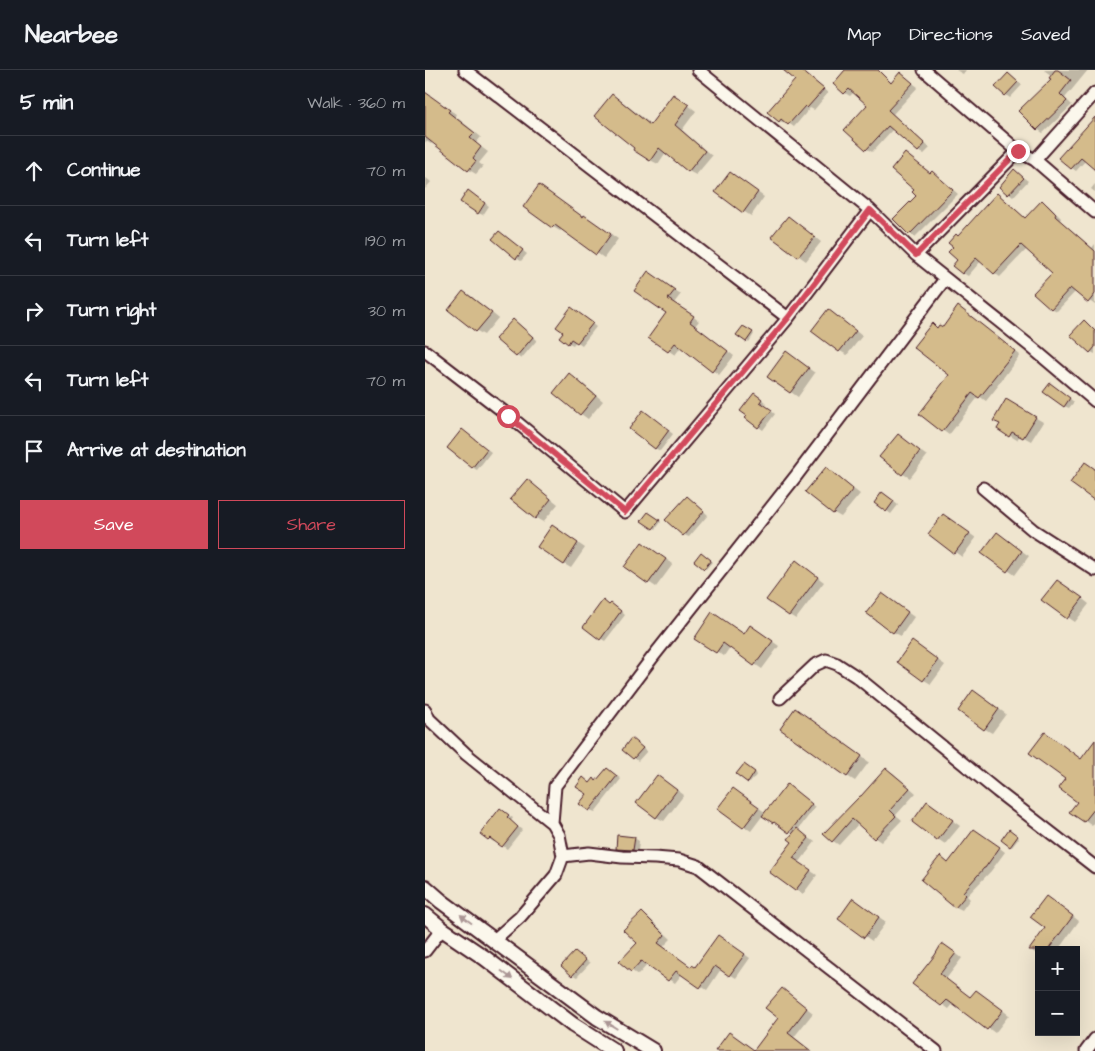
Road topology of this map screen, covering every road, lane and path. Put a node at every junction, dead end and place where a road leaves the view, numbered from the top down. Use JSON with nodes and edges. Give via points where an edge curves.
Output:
{"nodes":[{"id":1,"x":465,"y":70,"type":"edge"},
{"id":2,"x":698,"y":70,"type":"edge"},
{"id":3,"x":924,"y":70,"type":"edge"},
{"id":4,"x":1095,"y":93,"type":"edge"},
{"id":5,"x":1018,"y":151,"type":"junction"},
{"id":6,"x":1035,"y":160,"type":"junction"},
{"id":7,"x":870,"y":210,"type":"junction"},
{"id":8,"x":1095,"y":212,"type":"edge"},
{"id":9,"x":916,"y":255,"type":"junction"},
{"id":10,"x":945,"y":279,"type":"junction"},
{"id":11,"x":788,"y":318,"type":"junction"},
{"id":12,"x":425,"y":351,"type":"edge"},
{"id":13,"x":1095,"y":401,"type":"edge"},
{"id":14,"x":983,"y":488,"type":"dead end"},
{"id":15,"x":1095,"y":570,"type":"edge"},
{"id":16,"x":780,"y":698,"type":"dead end"},
{"id":17,"x":425,"y":710,"type":"edge"},
{"id":18,"x":553,"y":823,"type":"junction"},
{"id":19,"x":563,"y":856,"type":"junction"},
{"id":20,"x":1095,"y":867,"type":"edge"},
{"id":21,"x":425,"y":887,"type":"edge"},
{"id":22,"x":425,"y":915,"type":"edge"},
{"id":23,"x":442,"y":929,"type":"junction"},
{"id":24,"x":494,"y":940,"type":"junction"},
{"id":25,"x":425,"y":952,"type":"edge"},
{"id":26,"x":573,"y":1025,"type":"junction"},
{"id":27,"x":1095,"y":1039,"type":"edge"},
{"id":28,"x":594,"y":1051,"type":"edge"},
{"id":29,"x":614,"y":1051,"type":"edge"},
{"id":30,"x":653,"y":1051,"type":"edge"},
{"id":31,"x":936,"y":1051,"type":"edge"},
{"id":32,"x":1086,"y":1051,"type":"edge"}],
"edges":[{"from":1,"to":11,"type":"street"},
{"from":2,"to":7,"type":"street"},
{"from":3,"to":5,"type":"street"},
{"from":4,"to":6,"type":"street"},
{"from":5,"to":6,"type":"street"},
{"from":5,"to":9,"type":"street"},
{"from":6,"to":8,"type":"street"},
{"from":7,"to":9,"type":"street"},
{"from":7,"to":11,"type":"street"},
{"from":9,"to":10,"type":"street"},
{"from":10,"to":13,"type":"street"},
{"from":10,"to":18,"type":"street","via":[[555,786]]},
{"from":11,"to":12,"type":"street","via":[[625,512]]},
{"from":14,"to":15,"type":"street","via":[[1033,530]]},
{"from":16,"to":20,"type":"street","via":[[815,665],[826,660],[837,664]]},
{"from":17,"to":18,"type":"street","via":[[429,720],[466,754]]},
{"from":18,"to":19,"type":"street"},
{"from":19,"to":24,"type":"street","via":[[556,875],[520,917]]},
{"from":19,"to":31,"type":"street","via":[[589,853],[679,860],[697,866]]},
{"from":24,"to":21,"type":"street","one_way":true},
{"from":22,"to":23,"type":"street"},
{"from":23,"to":25,"type":"street"},
{"from":23,"to":26,"type":"street","one_way":true},
{"from":30,"to":24,"type":"street","one_way":true,"via":[[597,1017]]},
{"from":26,"to":28,"type":"street"},
{"from":26,"to":29,"type":"street"},
{"from":27,"to":32,"type":"street"}]}
